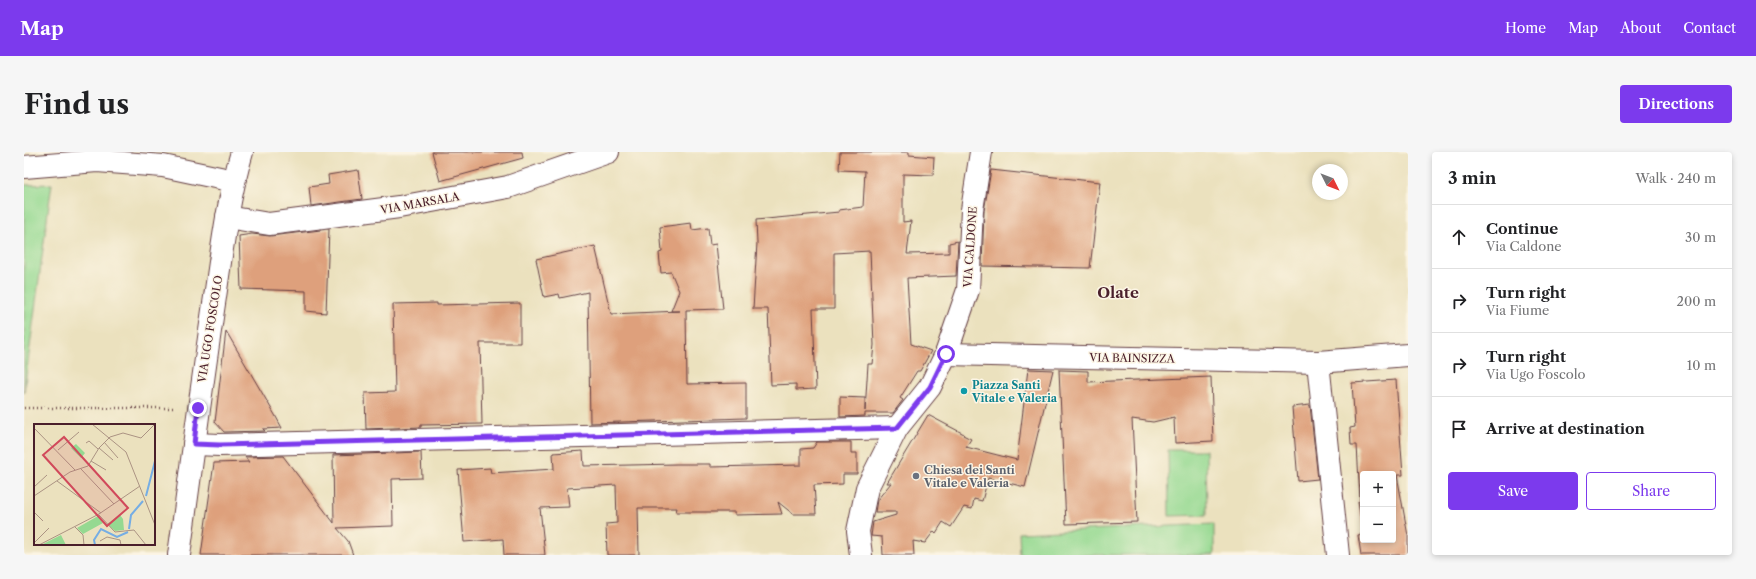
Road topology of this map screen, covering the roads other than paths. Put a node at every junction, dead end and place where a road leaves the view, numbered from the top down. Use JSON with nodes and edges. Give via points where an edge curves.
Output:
{"nodes":[{"id":1,"x":242,"y":152,"type":"edge"},
{"id":2,"x":608,"y":152,"type":"edge"},
{"id":3,"x":981,"y":152,"type":"edge"},
{"id":4,"x":24,"y":167,"type":"edge"},
{"id":5,"x":234,"y":181,"type":"junction"},
{"id":6,"x":227,"y":217,"type":"junction"},
{"id":7,"x":946,"y":354,"type":"junction"},
{"id":8,"x":1408,"y":356,"type":"edge"},
{"id":9,"x":1318,"y":362,"type":"junction"},
{"id":10,"x":897,"y":428,"type":"junction"},
{"id":11,"x":194,"y":444,"type":"junction"},
{"id":12,"x":179,"y":555,"type":"edge"},
{"id":13,"x":861,"y":555,"type":"edge"},
{"id":14,"x":1338,"y":555,"type":"edge"}],
"edges":[{"from":1,"to":5,"type":"street","name":"VIA UGO FOSCOLO"},
{"from":2,"to":6,"type":"street","name":"VIA MARSALA","via":[[508,187],[399,207],[269,224]]},
{"from":3,"to":7,"type":"street","name":"VIA CALDONE","via":[[972,210],[968,290]]},
{"from":4,"to":5,"type":"street","via":[[98,161],[163,166]]},
{"from":5,"to":6,"type":"street","name":"VIA UGO FOSCOLO"},
{"from":6,"to":11,"type":"street","name":"VIA UGO FOSCOLO"},
{"from":7,"to":9,"type":"street","name":"VIA BAINSIZZA"},
{"from":7,"to":10,"type":"street","name":"VIA CALDONE","via":[[930,387]]},
{"from":8,"to":9,"type":"street","name":"VIA BAINSIZZA"},
{"from":9,"to":14,"type":"street"},
{"from":10,"to":11,"type":"street"},
{"from":10,"to":13,"type":"street","name":"VIA CALDONE","via":[[867,488],[858,531]]},
{"from":11,"to":12,"type":"street","name":"VIA UGO FOSCOLO"}]}
